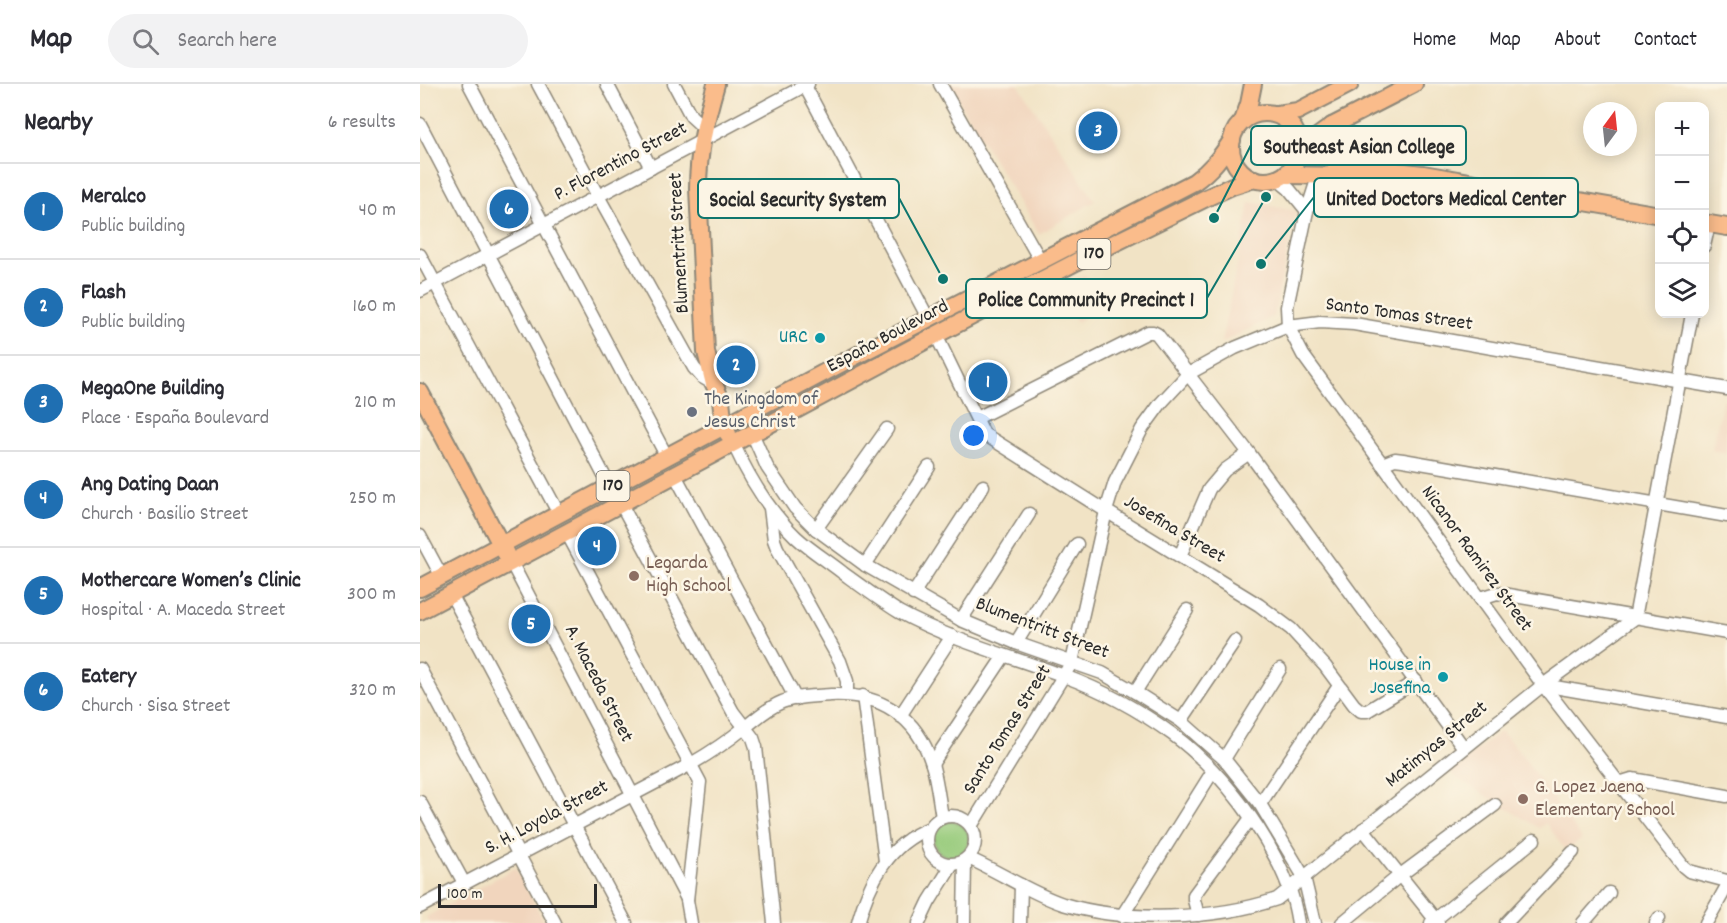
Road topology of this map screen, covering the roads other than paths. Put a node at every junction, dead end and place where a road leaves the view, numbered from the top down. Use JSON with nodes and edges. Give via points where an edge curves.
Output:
{"nodes":[{"id":1,"x":468,"y":84,"type":"edge"},
{"id":2,"x":538,"y":84,"type":"edge"},
{"id":3,"x":607,"y":84,"type":"edge"},
{"id":4,"x":674,"y":84,"type":"edge"},
{"id":5,"x":716,"y":84,"type":"edge"},
{"id":6,"x":940,"y":84,"type":"edge"},
{"id":7,"x":1255,"y":84,"type":"edge"},
{"id":8,"x":1350,"y":84,"type":"edge"},
{"id":9,"x":1414,"y":84,"type":"edge"},
{"id":10,"x":807,"y":85,"type":"edge"},
{"id":11,"x":786,"y":90,"type":"edge"},
{"id":12,"x":1274,"y":114,"type":"junction"},
{"id":13,"x":1243,"y":121,"type":"junction"},
{"id":14,"x":420,"y":124,"type":"edge"},
{"id":15,"x":1332,"y":126,"type":"junction"},
{"id":16,"x":703,"y":134,"type":"junction"},
{"id":17,"x":1232,"y":140,"type":"junction"},
{"id":18,"x":1300,"y":149,"type":"junction"},
{"id":19,"x":651,"y":168,"type":"junction"},
{"id":20,"x":1423,"y":174,"type":"junction"},
{"id":21,"x":1322,"y":175,"type":"junction"},
{"id":22,"x":1282,"y":177,"type":"junction"},
{"id":23,"x":1254,"y":179,"type":"junction"},
{"id":24,"x":597,"y":196,"type":"junction"},
{"id":25,"x":1307,"y":211,"type":"junction"},
{"id":26,"x":1655,"y":214,"type":"edge"},
{"id":27,"x":1709,"y":223,"type":"edge"},
{"id":28,"x":543,"y":226,"type":"junction"},
{"id":29,"x":1727,"y":227,"type":"edge"},
{"id":30,"x":420,"y":255,"type":"edge"},
{"id":31,"x":488,"y":255,"type":"junction"},
{"id":32,"x":1040,"y":260,"type":"junction"},
{"id":33,"x":436,"y":282,"type":"junction"},
{"id":34,"x":420,"y":291,"type":"edge"},
{"id":35,"x":928,"y":318,"type":"junction"},
{"id":36,"x":1691,"y":318,"type":"edge"},
{"id":37,"x":1288,"y":326,"type":"junction"},
{"id":38,"x":936,"y":335,"type":"junction"},
{"id":39,"x":1188,"y":374,"type":"junction"},
{"id":40,"x":1680,"y":382,"type":"junction"},
{"id":41,"x":714,"y":384,"type":"junction"},
{"id":42,"x":1727,"y":389,"type":"edge"},
{"id":43,"x":420,"y":392,"type":"edge"},
{"id":44,"x":721,"y":400,"type":"junction"},
{"id":45,"x":743,"y":417,"type":"junction"},
{"id":46,"x":977,"y":418,"type":"junction"},
{"id":47,"x":724,"y":427,"type":"junction"},
{"id":48,"x":887,"y":429,"type":"dead end"},
{"id":49,"x":752,"y":434,"type":"junction"},
{"id":50,"x":733,"y":443,"type":"junction"},
{"id":51,"x":1249,"y":453,"type":"junction"},
{"id":52,"x":667,"y":457,"type":"junction"},
{"id":53,"x":1382,"y":464,"type":"junction"},
{"id":54,"x":928,"y":467,"type":"dead end"},
{"id":55,"x":675,"y":475,"type":"junction"},
{"id":56,"x":983,"y":486,"type":"dead end"},
{"id":57,"x":610,"y":487,"type":"junction"},
{"id":58,"x":1656,"y":503,"type":"junction"},
{"id":59,"x":621,"y":504,"type":"junction"},
{"id":60,"x":770,"y":508,"type":"junction"},
{"id":61,"x":1106,"y":512,"type":"junction"},
{"id":62,"x":559,"y":514,"type":"junction"},
{"id":63,"x":1029,"y":514,"type":"dead end"},
{"id":64,"x":1727,"y":516,"type":"edge"},
{"id":65,"x":816,"y":529,"type":"junction"},
{"id":66,"x":567,"y":533,"type":"junction"},
{"id":67,"x":420,"y":536,"type":"edge"},
{"id":68,"x":1077,"y":544,"type":"dead end"},
{"id":69,"x":501,"y":545,"type":"junction"},
{"id":70,"x":1180,"y":555,"type":"junction"},
{"id":71,"x":511,"y":562,"type":"junction"},
{"id":72,"x":866,"y":565,"type":"junction"},
{"id":73,"x":442,"y":577,"type":"junction"},
{"id":74,"x":420,"y":588,"type":"edge"},
{"id":75,"x":451,"y":594,"type":"junction"},
{"id":76,"x":913,"y":594,"type":"junction"},
{"id":77,"x":1481,"y":598,"type":"junction"},
{"id":78,"x":1187,"y":610,"type":"dead end"},
{"id":79,"x":420,"y":611,"type":"edge"},
{"id":80,"x":1635,"y":618,"type":"junction"},
{"id":81,"x":961,"y":620,"type":"junction"},
{"id":82,"x":1727,"y":633,"type":"edge"},
{"id":83,"x":952,"y":636,"type":"junction"},
{"id":84,"x":1235,"y":640,"type":"dead end"},
{"id":85,"x":1016,"y":643,"type":"junction"},
{"id":86,"x":1004,"y":656,"type":"junction"},
{"id":87,"x":1072,"y":662,"type":"junction"},
{"id":88,"x":420,"y":669,"type":"edge"},
{"id":89,"x":1280,"y":669,"type":"dead end"},
{"id":90,"x":1065,"y":676,"type":"junction"},
{"id":91,"x":1416,"y":681,"type":"junction"},
{"id":92,"x":1543,"y":685,"type":"junction"},
{"id":93,"x":1339,"y":686,"type":"junction"},
{"id":94,"x":1136,"y":692,"type":"junction"},
{"id":95,"x":847,"y":694,"type":"junction"},
{"id":96,"x":863,"y":696,"type":"junction"},
{"id":97,"x":795,"y":699,"type":"junction"},
{"id":98,"x":900,"y":716,"type":"junction"},
{"id":99,"x":1727,"y":717,"type":"edge"},
{"id":100,"x":1181,"y":721,"type":"junction"},
{"id":101,"x":745,"y":728,"type":"junction"},
{"id":102,"x":1464,"y":747,"type":"junction"},
{"id":103,"x":1224,"y":759,"type":"junction"},
{"id":104,"x":692,"y":764,"type":"junction"},
{"id":105,"x":932,"y":764,"type":"junction"},
{"id":106,"x":1214,"y":771,"type":"junction"},
{"id":107,"x":1619,"y":783,"type":"junction"},
{"id":108,"x":632,"y":795,"type":"junction"},
{"id":109,"x":1727,"y":796,"type":"edge"},
{"id":110,"x":420,"y":802,"type":"edge"},
{"id":111,"x":1260,"y":804,"type":"junction"},
{"id":112,"x":1495,"y":805,"type":"dead end"},
{"id":113,"x":942,"y":817,"type":"junction"},
{"id":114,"x":1251,"y":818,"type":"junction"},
{"id":115,"x":573,"y":826,"type":"junction"},
{"id":116,"x":971,"y":826,"type":"junction"},
{"id":117,"x":930,"y":828,"type":"junction"},
{"id":118,"x":1364,"y":829,"type":"junction"},
{"id":119,"x":1534,"y":840,"type":"dead end"},
{"id":120,"x":1573,"y":852,"type":"dead end"},
{"id":121,"x":518,"y":855,"type":"junction"},
{"id":122,"x":966,"y":859,"type":"junction"},
{"id":123,"x":885,"y":861,"type":"junction"},
{"id":124,"x":952,"y":865,"type":"junction"},
{"id":125,"x":1399,"y":876,"type":"junction"},
{"id":126,"x":1304,"y":877,"type":"junction"},
{"id":127,"x":1727,"y":881,"type":"edge"},
{"id":128,"x":464,"y":883,"type":"junction"},
{"id":129,"x":1021,"y":885,"type":"junction"},
{"id":130,"x":1727,"y":886,"type":"edge"},
{"id":131,"x":1290,"y":889,"type":"junction"},
{"id":132,"x":1609,"y":893,"type":"dead end"},
{"id":133,"x":687,"y":900,"type":"junction"},
{"id":134,"x":420,"y":907,"type":"edge"},
{"id":135,"x":1078,"y":909,"type":"junction"},
{"id":136,"x":1198,"y":915,"type":"junction"},
{"id":137,"x":1216,"y":918,"type":"edge"},
{"id":138,"x":1129,"y":919,"type":"edge"},
{"id":139,"x":1162,"y":921,"type":"edge"},
{"id":140,"x":1435,"y":922,"type":"edge"},
{"id":141,"x":555,"y":923,"type":"edge"},
{"id":142,"x":626,"y":923,"type":"edge"},
{"id":143,"x":691,"y":923,"type":"edge"},
{"id":144,"x":774,"y":923,"type":"edge"},
{"id":145,"x":858,"y":923,"type":"edge"},
{"id":146,"x":919,"y":923,"type":"edge"},
{"id":147,"x":964,"y":923,"type":"edge"},
{"id":148,"x":1020,"y":923,"type":"edge"},
{"id":149,"x":1078,"y":923,"type":"edge"},
{"id":150,"x":1298,"y":923,"type":"edge"},
{"id":151,"x":1315,"y":923,"type":"edge"},
{"id":152,"x":1342,"y":923,"type":"edge"},
{"id":153,"x":1506,"y":923,"type":"edge"},
{"id":154,"x":1583,"y":923,"type":"edge"},
{"id":155,"x":1706,"y":923,"type":"edge"}],
"edges":[{"from":1,"to":28,"type":"street"},
{"from":2,"to":24,"type":"street"},
{"from":3,"to":19,"type":"street"},
{"from":4,"to":16,"type":"street"},
{"from":5,"to":16,"type":"main road","name":"Blumentritt Street"},
{"from":6,"to":32,"type":"street"},
{"from":7,"to":12,"type":"main road"},
{"from":7,"to":13,"type":"main road"},
{"from":8,"to":12,"type":"main road","via":[[1298,111]]},
{"from":9,"to":15,"type":"main road"},
{"from":10,"to":11,"type":"street","name":"P. Florentino Street"},
{"from":10,"to":35,"type":"street"},
{"from":11,"to":16,"type":"street","name":"P. Florentino Street"},
{"from":12,"to":13,"type":"main road","via":[[1257,114]]},
{"from":12,"to":18,"type":"main road","via":[[1292,124]]},
{"from":13,"to":17,"type":"main road","number":"170"},
{"from":14,"to":31,"type":"street"},
{"from":15,"to":18,"type":"main road"},
{"from":15,"to":20,"type":"main road","via":[[1325,147],[1334,162]]},
{"from":16,"to":19,"type":"street","name":"P. Florentino Street"},
{"from":16,"to":41,"type":"main road","name":"Blumentritt Street","via":[[698,188],[706,352]]},
{"from":17,"to":23,"type":"main road","via":[[1235,164]]},
{"from":17,"to":32,"type":"main road","name":"España Boulevard","number":"170","via":[[1215,164],[1194,182]]},
{"from":18,"to":22,"type":"main road","via":[[1295,165]]},
{"from":19,"to":24,"type":"street","name":"P. Florentino Street"},
{"from":20,"to":21,"type":"main road"},
{"from":20,"to":26,"type":"main road"},
{"from":21,"to":22,"type":"main road"},
{"from":21,"to":25,"type":"street","name":"Nicanor Ramirez Street"},
{"from":22,"to":23,"type":"main road","number":"170"},
{"from":22,"to":25,"type":"street"},
{"from":23,"to":38,"type":"main road","name":"España Boulevard","number":"170","via":[[1206,198]]},
{"from":24,"to":28,"type":"street","name":"P. Florentino Street"},
{"from":24,"to":41,"type":"street","via":[[694,368]]},
{"from":25,"to":37,"type":"street","name":"Nicanor Ramirez Street","via":[[1287,306]]},
{"from":27,"to":29,"type":"main road"},
{"from":28,"to":31,"type":"street","name":"P. Florentino Street"},
{"from":28,"to":52,"type":"street"},
{"from":30,"to":33,"type":"street"},
{"from":31,"to":33,"type":"street","name":"P. Florentino Street"},
{"from":31,"to":57,"type":"street"},
{"from":32,"to":35,"type":"main road","name":"España Boulevard","number":"170"},
{"from":33,"to":34,"type":"street","name":"P. Florentino Street"},
{"from":33,"to":62,"type":"street"},
{"from":35,"to":45,"type":"main road","name":"España Boulevard","number":"170"},
{"from":36,"to":40,"type":"street"},
{"from":37,"to":39,"type":"street","name":"Santo Tomas Street","via":[[1235,348]]},
{"from":37,"to":40,"type":"street","name":"Santo Tomas Street","via":[[1320,322],[1354,324]]},
{"from":37,"to":53,"type":"street","name":"Nicanor Ramirez Street","via":[[1303,355]]},
{"from":38,"to":46,"type":"street","name":"Josefina Street"},
{"from":38,"to":49,"type":"main road","name":"España Boulevard","number":"170"},
{"from":39,"to":46,"type":"street","via":[[1157,334],[1148,332]]},
{"from":39,"to":51,"type":"street"},
{"from":39,"to":61,"type":"street","name":"Santo Tomas Street","via":[[1142,429],[1125,458]]},
{"from":40,"to":42,"type":"street","name":"Santo Tomas Street"},
{"from":40,"to":58,"type":"street"},
{"from":41,"to":44,"type":"main road","name":"Blumentritt Street"},
{"from":43,"to":69,"type":"main road","name":"A. Maceda Street"},
{"from":44,"to":45,"type":"main road","name":"Blumentritt Street"},
{"from":44,"to":47,"type":"main road","name":"Blumentritt Street"},
{"from":45,"to":47,"type":"main road","name":"España Boulevard","number":"170"},
{"from":45,"to":49,"type":"main road","name":"Blumentritt Street"},
{"from":46,"to":61,"type":"street","name":"Josefina Street","via":[[984,434]]},
{"from":47,"to":50,"type":"main road","name":"Blumentritt Street"},
{"from":47,"to":52,"type":"main road","name":"España Boulevard","number":"170"},
{"from":48,"to":65,"type":"street"},
{"from":49,"to":50,"type":"main road","name":"España Boulevard","number":"170"},
{"from":49,"to":65,"type":"street","name":"Blumentritt Street","via":[[786,498]]},
{"from":50,"to":55,"type":"main road","name":"España Boulevard","number":"170"},
{"from":50,"to":60,"type":"street","name":"Blumentritt Street"},
{"from":51,"to":70,"type":"street","via":[[1225,470],[1209,489]]},
{"from":51,"to":91,"type":"street"},
{"from":52,"to":57,"type":"main road","name":"España Boulevard","number":"170"},
{"from":53,"to":58,"type":"street","via":[[1403,460]]},
{"from":53,"to":77,"type":"street","name":"Nicanor Ramirez Street"},
{"from":54,"to":72,"type":"street"},
{"from":55,"to":59,"type":"main road","name":"España Boulevard","number":"170"},
{"from":55,"to":97,"type":"street"},
{"from":56,"to":76,"type":"street"},
{"from":57,"to":62,"type":"main road","name":"España Boulevard","number":"170"},
{"from":58,"to":64,"type":"street"},
{"from":58,"to":80,"type":"street"},
{"from":59,"to":66,"type":"main road","name":"España Boulevard","number":"170"},
{"from":59,"to":101,"type":"street"},
{"from":60,"to":83,"type":"street","name":"Blumentritt Street","via":[[797,537],[857,583],[900,612]]},
{"from":60,"to":95,"type":"street","via":[[774,540],[840,661],[848,681]]},
{"from":61,"to":70,"type":"street","name":"Josefina Street"},
{"from":61,"to":87,"type":"street","name":"Santo Tomas Street"},
{"from":62,"to":69,"type":"main road","name":"España Boulevard","number":"170"},
{"from":63,"to":81,"type":"street"},
{"from":65,"to":72,"type":"street","name":"Blumentritt Street"},
{"from":66,"to":71,"type":"main road","name":"España Boulevard","number":"170"},
{"from":66,"to":104,"type":"street"},
{"from":67,"to":73,"type":"street"},
{"from":68,"to":85,"type":"street"},
{"from":69,"to":71,"type":"main road","name":"A. Maceda Street"},
{"from":69,"to":73,"type":"main road","name":"España Boulevard","number":"170"},
{"from":70,"to":93,"type":"street","name":"Josefina Street","via":[[1291,628]]},
{"from":71,"to":75,"type":"main road","name":"España Boulevard","number":"170"},
{"from":71,"to":108,"type":"street","name":"A. Maceda Street"},
{"from":72,"to":76,"type":"street","name":"Blumentritt Street"},
{"from":73,"to":74,"type":"main road","name":"España Boulevard","number":"170"},
{"from":75,"to":79,"type":"main road","name":"España Boulevard","number":"170"},
{"from":75,"to":115,"type":"street"},
{"from":76,"to":81,"type":"street","name":"Blumentritt Street"},
{"from":77,"to":80,"type":"street","via":[[1497,593]]},
{"from":77,"to":92,"type":"street","name":"Nicanor Ramirez Street"},
{"from":78,"to":94,"type":"street"},
{"from":80,"to":82,"type":"street"},
{"from":80,"to":92,"type":"street","name":"Matimyas Street"},
{"from":81,"to":85,"type":"street","name":"Blumentritt Street"},
{"from":83,"to":86,"type":"street","name":"Blumentritt Street"},
{"from":83,"to":98,"type":"street"},
{"from":84,"to":100,"type":"street"},
{"from":85,"to":87,"type":"street","name":"Blumentritt Street"},
{"from":86,"to":90,"type":"street","name":"Blumentritt Street"},
{"from":86,"to":105,"type":"street"},
{"from":87,"to":90,"type":"street","name":"Santo Tomas Street"},
{"from":87,"to":94,"type":"street","name":"Blumentritt Street"},
{"from":88,"to":121,"type":"street"},
{"from":89,"to":103,"type":"street"},
{"from":90,"to":106,"type":"street","name":"Blumentritt Street","via":[[1128,705],[1173,735]]},
{"from":90,"to":116,"type":"street","name":"Santo Tomas Street"},
{"from":91,"to":93,"type":"street","name":"Josefina Street","via":[[1367,711],[1361,711]]},
{"from":91,"to":102,"type":"street"},
{"from":92,"to":99,"type":"street"},
{"from":92,"to":102,"type":"street","name":"Matimyas Street"},
{"from":92,"to":107,"type":"street","name":"Nicanor Ramirez Street"},
{"from":93,"to":111,"type":"street"},
{"from":94,"to":100,"type":"street","name":"Blumentritt Street"},
{"from":95,"to":96,"type":"street"},
{"from":95,"to":97,"type":"street"},
{"from":96,"to":98,"type":"street"},
{"from":96,"to":123,"type":"street"},
{"from":97,"to":101,"type":"street","via":[[769,709]]},
{"from":98,"to":105,"type":"street","via":[[914,728]]},
{"from":100,"to":103,"type":"street","name":"Blumentritt Street"},
{"from":101,"to":104,"type":"street"},
{"from":101,"to":144,"type":"street","via":[[756,747]]},
{"from":102,"to":118,"type":"street","name":"Matimyas Street"},
{"from":103,"to":111,"type":"street","name":"Blumentritt Street"},
{"from":104,"to":108,"type":"street","name":"S. H. Loyola Street"},
{"from":104,"to":133,"type":"street","via":[[700,790]]},
{"from":105,"to":113,"type":"street"},
{"from":106,"to":114,"type":"street","name":"Blumentritt Street"},
{"from":106,"to":138,"type":"street"},
{"from":107,"to":109,"type":"street","via":[[1632,779]]},
{"from":107,"to":127,"type":"street","name":"Nicanor Ramirez Street","via":[[1683,866]]},
{"from":108,"to":115,"type":"street","name":"S. H. Loyola Street"},
{"from":108,"to":133,"type":"street","name":"A. Maceda Street"},
{"from":110,"to":128,"type":"street"},
{"from":111,"to":126,"type":"street","name":"Blumentritt Street"},
{"from":112,"to":125,"type":"street"},
{"from":113,"to":116,"type":"street","via":[[958,817]]},
{"from":113,"to":117,"type":"street"},
{"from":114,"to":131,"type":"street","name":"Blumentritt Street","via":[[1274,853]]},
{"from":114,"to":136,"type":"street","via":[[1194,895]]},
{"from":115,"to":121,"type":"street","name":"S. H. Loyola Street"},
{"from":115,"to":142,"type":"street"},
{"from":116,"to":122,"type":"street","via":[[975,843]]},
{"from":117,"to":123,"type":"street","via":[[907,839]]},
{"from":117,"to":124,"type":"street","via":[[928,848],[933,857]]},
{"from":118,"to":125,"type":"street"},
{"from":118,"to":126,"type":"street","name":"Matimyas Street"},
{"from":119,"to":140,"type":"street"},
{"from":120,"to":153,"type":"street"},
{"from":121,"to":128,"type":"street","name":"S. H. Loyola Street"},
{"from":121,"to":141,"type":"street"},
{"from":122,"to":124,"type":"street"},
{"from":122,"to":129,"type":"street","name":"Matimyas Street","via":[[990,867]]},
{"from":122,"to":147,"type":"street"},
{"from":123,"to":145,"type":"street","via":[[874,878]]},
{"from":124,"to":146,"type":"street"},
{"from":125,"to":140,"type":"street"},
{"from":125,"to":152,"type":"street"},
{"from":126,"to":131,"type":"street","name":"Matimyas Street"},
{"from":126,"to":151,"type":"street","name":"Blumentritt Street"},
{"from":128,"to":134,"type":"street","name":"S. H. Loyola Street"},
{"from":129,"to":135,"type":"street","name":"Matimyas Street"},
{"from":129,"to":148,"type":"street"},
{"from":130,"to":155,"type":"street"},
{"from":131,"to":137,"type":"street","name":"Matimyas Street","via":[[1270,902]]},
{"from":131,"to":150,"type":"street","name":"Blumentritt Street"},
{"from":132,"to":154,"type":"street"},
{"from":133,"to":143,"type":"street"},
{"from":135,"to":138,"type":"street","name":"Matimyas Street"},
{"from":135,"to":149,"type":"street"},
{"from":136,"to":137,"type":"street","name":"Matimyas Street"},
{"from":136,"to":139,"type":"street","name":"Matimyas Street"},
{"from":138,"to":139,"type":"street","name":"Matimyas Street"}]}
